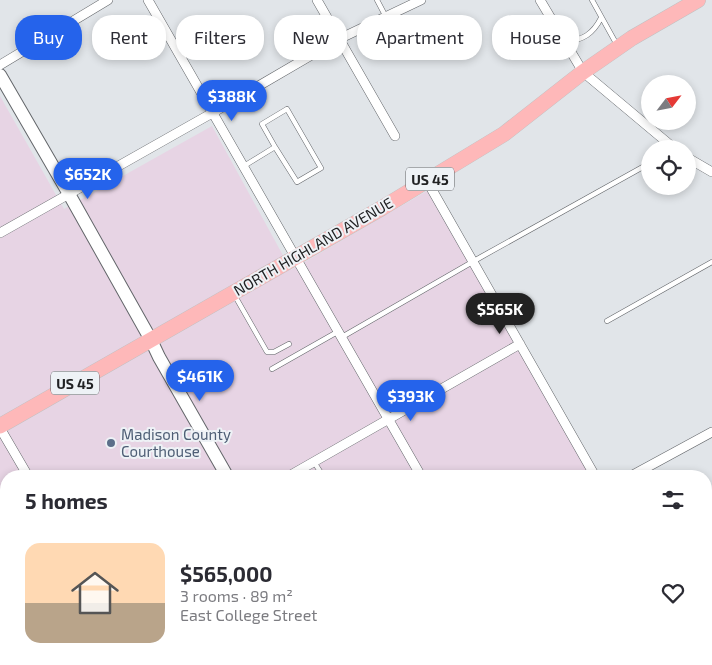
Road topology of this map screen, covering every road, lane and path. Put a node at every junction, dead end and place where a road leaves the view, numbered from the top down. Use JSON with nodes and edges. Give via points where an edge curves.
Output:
{"nodes":[{"id":1,"x":108,"y":0,"type":"edge"},
{"id":2,"x":148,"y":0,"type":"edge"},
{"id":3,"x":317,"y":0,"type":"edge"},
{"id":4,"x":377,"y":0,"type":"edge"},
{"id":5,"x":421,"y":0,"type":"edge"},
{"id":6,"x":540,"y":0,"type":"edge"},
{"id":7,"x":592,"y":0,"type":"edge"},
{"id":8,"x":698,"y":0,"type":"edge"},
{"id":9,"x":325,"y":15,"type":"edge"},
{"id":10,"x":385,"y":15,"type":"edge"},
{"id":11,"x":390,"y":15,"type":"edge"},
{"id":12,"x":549,"y":15,"type":"edge"},
{"id":13,"x":602,"y":18,"type":"junction"},
{"id":14,"x":579,"y":40,"type":"edge"},
{"id":15,"x":619,"y":48,"type":"junction"},
{"id":16,"x":347,"y":53,"type":"edge"},
{"id":17,"x":303,"y":60,"type":"edge"},
{"id":18,"x":576,"y":60,"type":"edge"},
{"id":19,"x":0,"y":65,"type":"edge"},
{"id":20,"x":583,"y":72,"type":"junction"},
{"id":21,"x":0,"y":75,"type":"edge"},
{"id":22,"x":214,"y":112,"type":"junction"},
{"id":23,"x":395,"y":136,"type":"dead end"},
{"id":24,"x":664,"y":140,"type":"edge"},
{"id":25,"x":276,"y":147,"type":"junction"},
{"id":26,"x":696,"y":163,"type":"edge"},
{"id":27,"x":244,"y":166,"type":"junction"},
{"id":28,"x":641,"y":168,"type":"edge"},
{"id":29,"x":712,"y":172,"type":"edge"},
{"id":30,"x":427,"y":181,"type":"junction"},
{"id":31,"x":69,"y":194,"type":"junction"},
{"id":32,"x":0,"y":233,"type":"edge"},
{"id":33,"x":296,"y":256,"type":"junction"},
{"id":34,"x":472,"y":262,"type":"junction"},
{"id":35,"x":712,"y":262,"type":"edge"},
{"id":36,"x":233,"y":292,"type":"junction"},
{"id":37,"x":607,"y":321,"type":"dead end"},
{"id":38,"x":340,"y":334,"type":"junction"},
{"id":39,"x":151,"y":340,"type":"junction"},
{"id":40,"x":289,"y":344,"type":"dead end"},
{"id":41,"x":520,"y":344,"type":"junction"},
{"id":42,"x":272,"y":369,"type":"dead end"},
{"id":43,"x":389,"y":420,"type":"junction"},
{"id":44,"x":0,"y":427,"type":"edge"},
{"id":45,"x":712,"y":432,"type":"edge"},
{"id":46,"x":314,"y":462,"type":"junction"},
{"id":47,"x":25,"y":470,"type":"edge"},
{"id":48,"x":224,"y":470,"type":"edge"},
{"id":49,"x":299,"y":470,"type":"edge"},
{"id":50,"x":319,"y":470,"type":"edge"},
{"id":51,"x":418,"y":470,"type":"edge"},
{"id":52,"x":592,"y":470,"type":"edge"},
{"id":53,"x":642,"y":470,"type":"edge"}],
"edges":[{"from":1,"to":19,"type":"street"},
{"from":2,"to":22,"type":"street"},
{"from":3,"to":9,"type":"street"},
{"from":4,"to":10,"type":"lane"},
{"from":5,"to":11,"type":"street"},
{"from":6,"to":12,"type":"street"},
{"from":7,"to":13,"type":"lane"},
{"from":8,"to":15,"type":"main road","name":"NORTH HIGHLAND AVENUE","number":"US 45"},
{"from":13,"to":14,"type":"lane","via":[[595,29]]},
{"from":13,"to":15,"type":"lane"},
{"from":15,"to":20,"type":"main road","name":"NORTH HIGHLAND AVENUE","number":"US 45"},
{"from":16,"to":23,"type":"street"},
{"from":17,"to":22,"type":"street"},
{"from":18,"to":20,"type":"street"},
{"from":20,"to":24,"type":"street"},
{"from":20,"to":30,"type":"main road","name":"NORTH HIGHLAND AVENUE","number":"US 45","via":[[504,134]]},
{"from":21,"to":31,"type":"main road"},
{"from":22,"to":27,"type":"street"},
{"from":22,"to":31,"type":"street"},
{"from":25,"to":25,"type":"lane","via":[[296,182],[321,168],[287,109],[262,124]]},
{"from":25,"to":27,"type":"lane"},
{"from":26,"to":29,"type":"street"},
{"from":27,"to":33,"type":"street"},
{"from":28,"to":34,"type":"lane"},
{"from":30,"to":33,"type":"main road","name":"NORTH HIGHLAND AVENUE","number":"US 45"},
{"from":30,"to":34,"type":"street"},
{"from":31,"to":32,"type":"street"},
{"from":31,"to":39,"type":"main road"},
{"from":33,"to":36,"type":"main road","name":"NORTH HIGHLAND AVENUE","number":"US 45"},
{"from":33,"to":38,"type":"street"},
{"from":34,"to":38,"type":"lane"},
{"from":34,"to":41,"type":"street"},
{"from":35,"to":37,"type":"lane"},
{"from":36,"to":39,"type":"main road","name":"NORTH HIGHLAND AVENUE","number":"US 45"},
{"from":36,"to":40,"type":"lane","via":[[267,352]]},
{"from":38,"to":42,"type":"lane"},
{"from":38,"to":43,"type":"street"},
{"from":39,"to":44,"type":"main road","number":"US 45"},
{"from":39,"to":48,"type":"main road"},
{"from":41,"to":43,"type":"street"},
{"from":41,"to":52,"type":"street"},
{"from":43,"to":46,"type":"street"},
{"from":43,"to":51,"type":"street"},
{"from":44,"to":47,"type":"street"},
{"from":45,"to":53,"type":"street"},
{"from":46,"to":49,"type":"street"},
{"from":46,"to":50,"type":"lane"}]}
